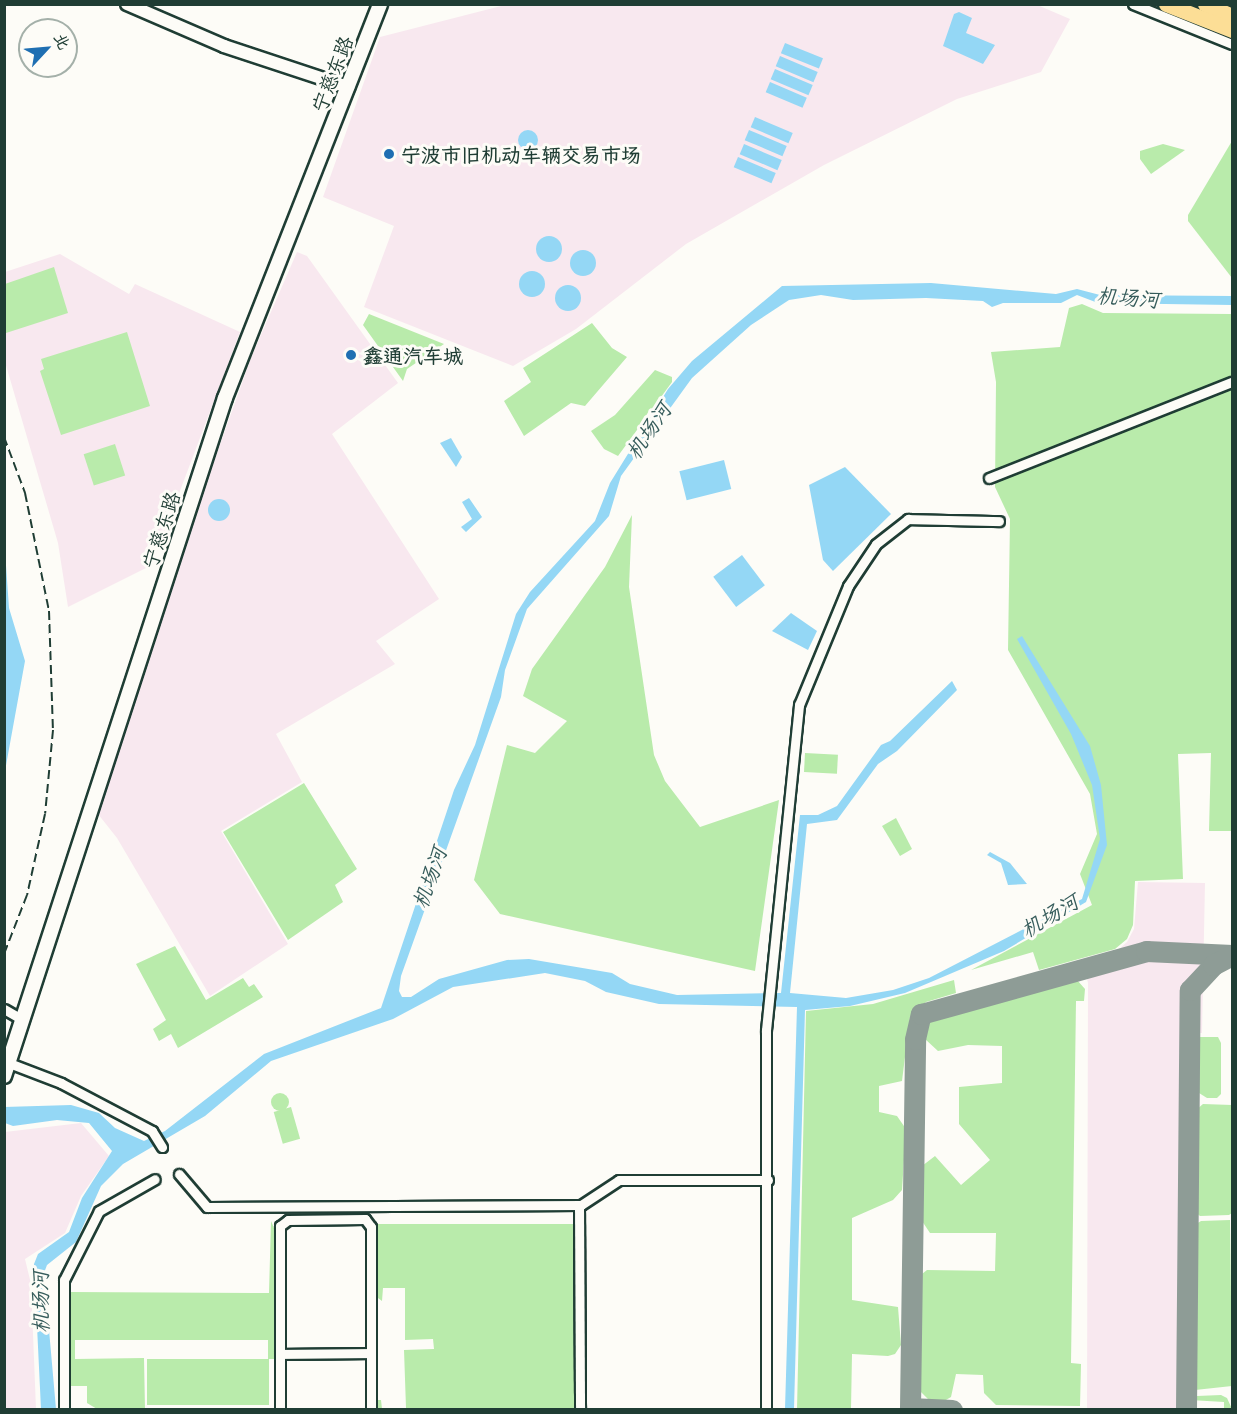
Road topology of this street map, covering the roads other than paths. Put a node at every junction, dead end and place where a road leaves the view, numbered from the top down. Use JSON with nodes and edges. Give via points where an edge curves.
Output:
{"nodes":[{"id":1,"x":127,"y":4,"type":"edge"},
{"id":2,"x":380,"y":4,"type":"edge"},
{"id":3,"x":1133,"y":4,"type":"edge"},
{"id":4,"x":1166,"y":4,"type":"edge"},
{"id":5,"x":1205,"y":4,"type":"edge"},
{"id":6,"x":1233,"y":16,"type":"edge"},
{"id":7,"x":1233,"y":30,"type":"edge"},
{"id":8,"x":1233,"y":44,"type":"edge"},
{"id":9,"x":348,"y":87,"type":"junction"},
{"id":10,"x":1233,"y":382,"type":"edge"},
{"id":11,"x":989,"y":478,"type":"dead end"},
{"id":12,"x":999,"y":521,"type":"dead end"},
{"id":13,"x":4,"y":1009,"type":"edge"},
{"id":14,"x":23,"y":1020,"type":"junction"},
{"id":15,"x":7,"y":1069,"type":"edge"},
{"id":16,"x":162,"y":1147,"type":"dead end"},
{"id":17,"x":179,"y":1174,"type":"dead end"},
{"id":18,"x":155,"y":1179,"type":"dead end"},
{"id":19,"x":768,"y":1180,"type":"junction"},
{"id":20,"x":579,"y":1205,"type":"junction"},
{"id":21,"x":371,"y":1353,"type":"junction"},
{"id":22,"x":280,"y":1354,"type":"junction"},
{"id":23,"x":64,"y":1410,"type":"edge"},
{"id":24,"x":280,"y":1410,"type":"edge"},
{"id":25,"x":371,"y":1410,"type":"edge"},
{"id":26,"x":580,"y":1410,"type":"edge"},
{"id":27,"x":766,"y":1410,"type":"edge"}],
"edges":[{"from":1,"to":9,"type":"street","via":[[224,46]]},
{"from":2,"to":9,"type":"main road","name":"宁慈东路"},
{"from":3,"to":8,"type":"street"},
{"from":4,"to":7,"type":"main road"},
{"from":5,"to":6,"type":"main road"},
{"from":9,"to":14,"type":"main road","name":"宁慈东路","via":[[225,398]]},
{"from":10,"to":11,"type":"street"},
{"from":12,"to":19,"type":"street","via":[[908,519],[876,544],[848,586],[799,705],[766,1030]]},
{"from":13,"to":14,"type":"street"},
{"from":14,"to":15,"type":"main road","name":"宁慈东路"},
{"from":15,"to":16,"type":"street","via":[[61,1083],[152,1131]]},
{"from":17,"to":20,"type":"street","via":[[207,1207]]},
{"from":18,"to":23,"type":"street","via":[[99,1211],[64,1280]]},
{"from":19,"to":20,"type":"street","via":[[619,1180]]},
{"from":19,"to":27,"type":"street"},
{"from":20,"to":26,"type":"street"},
{"from":21,"to":22,"type":"street"},
{"from":21,"to":22,"type":"street","via":[[371,1227],[365,1219],[288,1220],[280,1226]]},
{"from":21,"to":25,"type":"street"},
{"from":22,"to":24,"type":"street"}]}
